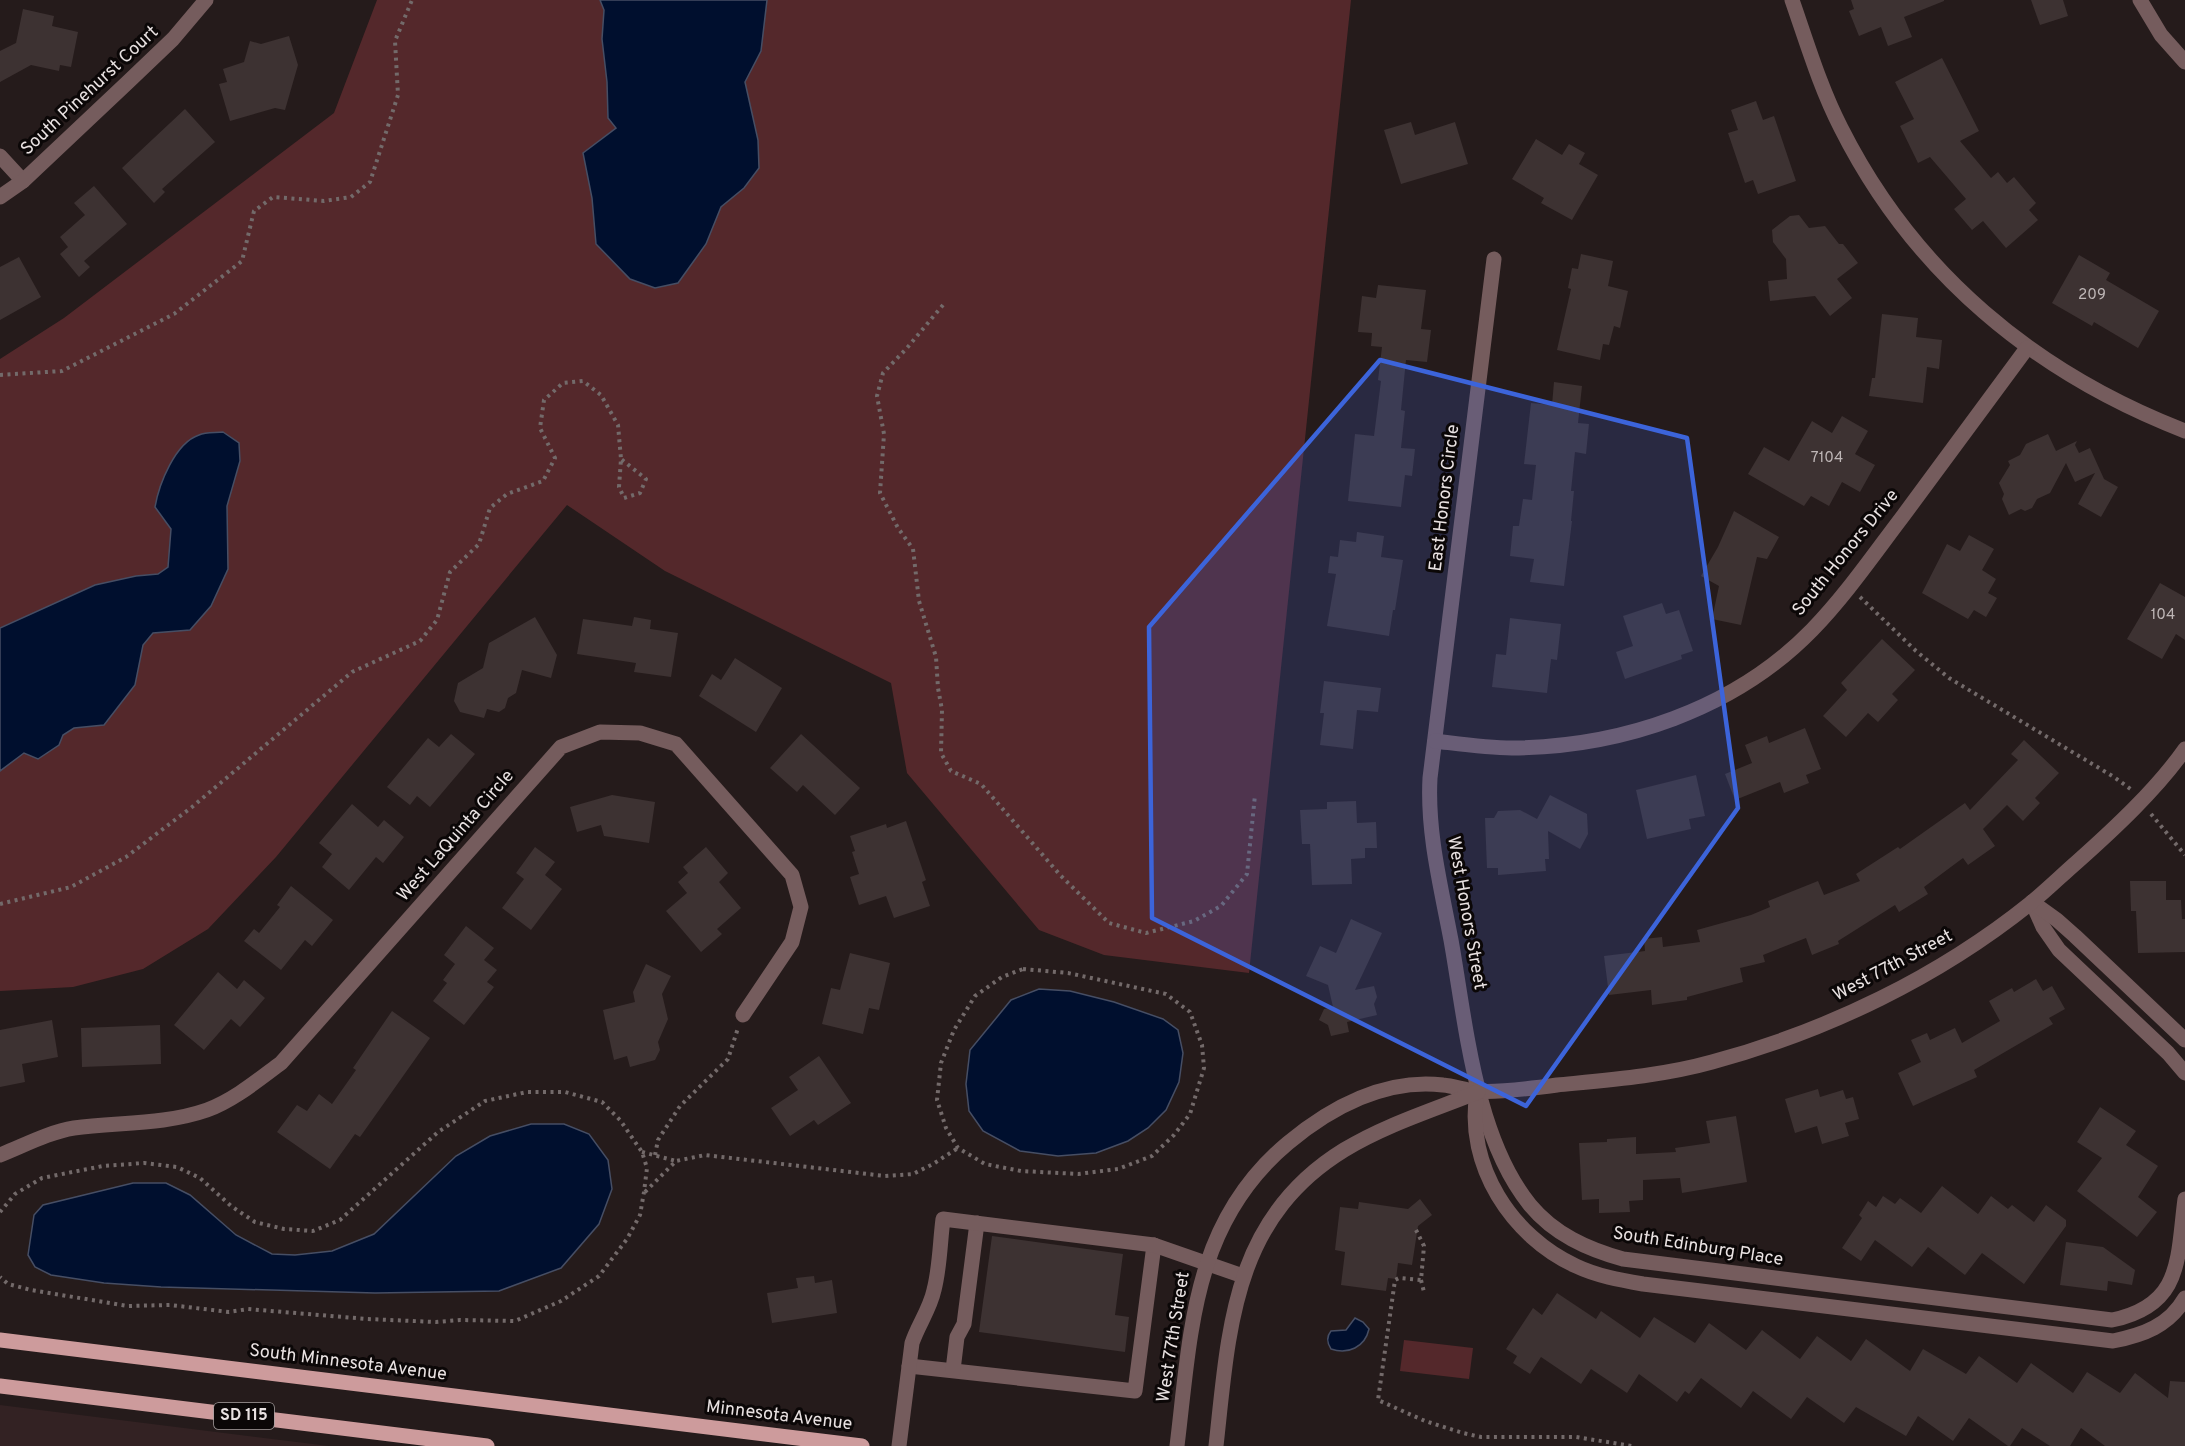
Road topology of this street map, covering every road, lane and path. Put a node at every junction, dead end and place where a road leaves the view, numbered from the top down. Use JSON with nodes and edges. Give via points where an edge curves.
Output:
{"nodes":[{"id":1,"x":206,"y":0,"type":"edge"},
{"id":2,"x":412,"y":0,"type":"edge"},
{"id":3,"x":1792,"y":0,"type":"edge"},
{"id":4,"x":2140,"y":0,"type":"edge"},
{"id":5,"x":2185,"y":62,"type":"edge"},
{"id":6,"x":0,"y":156,"type":"edge"},
{"id":7,"x":23,"y":181,"type":"junction"},
{"id":8,"x":0,"y":197,"type":"edge"},
{"id":9,"x":1494,"y":259,"type":"dead end"},
{"id":10,"x":943,"y":305,"type":"dead end"},
{"id":11,"x":2027,"y":348,"type":"junction"},
{"id":12,"x":0,"y":375,"type":"edge"},
{"id":13,"x":2185,"y":431,"type":"edge"},
{"id":14,"x":621,"y":459,"type":"junction"},
{"id":15,"x":1849,"y":586,"type":"junction"},
{"id":16,"x":1435,"y":741,"type":"junction"},
{"id":17,"x":2185,"y":749,"type":"edge"},
{"id":18,"x":1255,"y":795,"type":"dead end"},
{"id":19,"x":2141,"y":800,"type":"junction"},
{"id":20,"x":2185,"y":855,"type":"edge"},
{"id":21,"x":2032,"y":902,"type":"junction"},
{"id":22,"x":0,"y":904,"type":"edge"},
{"id":23,"x":743,"y":1015,"type":"joint"},
{"id":24,"x":2185,"y":1040,"type":"edge"},
{"id":25,"x":2185,"y":1073,"type":"edge"},
{"id":26,"x":1478,"y":1091,"type":"junction"},
{"id":27,"x":958,"y":1148,"type":"junction"},
{"id":28,"x":642,"y":1152,"type":"junction"},
{"id":29,"x":0,"y":1155,"type":"edge"},
{"id":30,"x":655,"y":1155,"type":"junction"},
{"id":31,"x":676,"y":1161,"type":"junction"},
{"id":32,"x":644,"y":1192,"type":"junction"},
{"id":33,"x":2185,"y":1199,"type":"edge"},
{"id":34,"x":0,"y":1212,"type":"edge"},
{"id":35,"x":977,"y":1223,"type":"junction"},
{"id":36,"x":1416,"y":1230,"type":"dead end"},
{"id":37,"x":1154,"y":1245,"type":"junction"},
{"id":38,"x":1206,"y":1263,"type":"junction"},
{"id":39,"x":1243,"y":1276,"type":"junction"},
{"id":40,"x":0,"y":1277,"type":"edge"},
{"id":41,"x":1421,"y":1281,"type":"junction"},
{"id":42,"x":1425,"y":1292,"type":"dead end"},
{"id":43,"x":2163,"y":1294,"type":"junction"},
{"id":44,"x":2183,"y":1305,"type":"edge"},
{"id":45,"x":0,"y":1340,"type":"edge"},
{"id":46,"x":909,"y":1366,"type":"junction"},
{"id":47,"x":953,"y":1371,"type":"junction"},
{"id":48,"x":0,"y":1386,"type":"edge"},
{"id":49,"x":692,"y":1425,"type":"joint"},
{"id":50,"x":487,"y":1446,"type":"edge"},
{"id":51,"x":861,"y":1446,"type":"edge"},
{"id":52,"x":899,"y":1446,"type":"edge"},
{"id":53,"x":1177,"y":1446,"type":"edge"},
{"id":54,"x":1216,"y":1446,"type":"edge"},
{"id":55,"x":1632,"y":1446,"type":"edge"}],
"edges":[{"from":1,"to":7,"type":"street","name":"South Pinehurst Court","via":[[173,39]]},
{"from":2,"to":12,"type":"path","via":[[395,41],[398,96],[370,182],[351,197],[324,201],[273,197],[254,211],[242,261],[174,314],[62,371]]},
{"from":3,"to":11,"type":"street","via":[[1822,87],[1841,128],[1888,207],[1949,281]]},
{"from":4,"to":5,"type":"street","via":[[2160,35]]},
{"from":6,"to":7,"type":"street"},
{"from":7,"to":8,"type":"street","name":"South Pinehurst Court"},
{"from":9,"to":16,"type":"street","name":"East Honors Circle"},
{"from":10,"to":18,"type":"path","via":[[883,373],[877,396],[884,434],[880,493],[913,549],[919,601],[936,657],[942,710],[941,753],[951,771],[981,784],[1053,868],[1109,923],[1146,933],[1194,921],[1221,906],[1247,874]]},
{"from":11,"to":13,"type":"street","via":[[2091,388]]},
{"from":11,"to":15,"type":"street","name":"South Honors Drive"},
{"from":14,"to":14,"type":"path","via":[[619,487],[624,498],[640,493],[646,479]]},
{"from":14,"to":22,"type":"path","via":[[618,425],[601,395],[583,381],[563,383],[544,400],[540,428],[555,458],[543,481],[507,494],[490,508],[479,544],[450,572],[437,620],[420,641],[352,672],[192,807],[126,857],[70,887]]},
{"from":15,"to":16,"type":"street","name":"South Honors Drive","via":[[1812,630],[1776,662],[1732,691],[1647,729],[1542,747],[1481,747]]},
{"from":15,"to":19,"type":"path","via":[[1948,678],[2114,777]]},
{"from":16,"to":26,"type":"street","name":"West Honors Street","via":[[1429,789],[1431,821]]},
{"from":17,"to":19,"type":"street","name":"West 77th Street"},
{"from":19,"to":20,"type":"path"},
{"from":19,"to":21,"type":"street","name":"West 77th Street"},
{"from":21,"to":24,"type":"street","via":[[2066,928]]},
{"from":21,"to":25,"type":"street","via":[[2059,950]]},
{"from":21,"to":26,"type":"street","name":"West 77th Street","via":[[1966,950],[1867,1006],[1781,1040],[1710,1063],[1657,1073]]},
{"from":23,"to":29,"type":"street","name":"West LaQuinta Circle","via":[[792,942],[801,907],[792,875],[676,744],[640,733],[600,732],[561,747],[281,1063],[244,1090],[207,1110],[158,1121],[72,1129]]},
{"from":23,"to":30,"type":"path","via":[[728,1059],[680,1106],[658,1140]]},
{"from":26,"to":38,"type":"street","name":"West 77th Street","via":[[1443,1084],[1393,1088],[1343,1105],[1324,1117],[1286,1144],[1257,1174],[1218,1232]]},
{"from":26,"to":39,"type":"street","name":"West 77th Street","via":[[1367,1137],[1316,1170],[1260,1236]]},
{"from":26,"to":43,"type":"street","name":"South Edinburg Place","via":[[1504,1162],[1531,1206],[1566,1237],[1605,1254],[1646,1263],[2096,1319],[2112,1320],[2142,1312]]},
{"from":26,"to":44,"type":"street","via":[[1474,1114],[1477,1143],[1498,1197],[1515,1220],[1555,1255],[1599,1275],[1643,1284],[2104,1341],[2151,1331]]},
{"from":27,"to":27,"type":"path","via":[[946,1128],[938,1100],[941,1063],[954,1030],[975,996],[1002,976],[1023,969],[1068,973],[1166,994],[1190,1012],[1202,1045],[1204,1068],[1190,1114],[1152,1156],[1118,1169],[1078,1174],[1021,1171],[985,1164]]},
{"from":27,"to":31,"type":"path","via":[[913,1174],[885,1176],[705,1155]]},
{"from":28,"to":30,"type":"path"},
{"from":28,"to":32,"type":"path","via":[[647,1168]]},
{"from":28,"to":34,"type":"path","via":[[602,1102],[565,1092],[527,1092],[485,1101],[466,1113],[438,1132],[340,1220],[313,1231],[255,1222],[200,1178],[177,1167],[144,1163],[42,1178],[15,1194]]},
{"from":30,"to":31,"type":"path"},
{"from":31,"to":32,"type":"path"},
{"from":32,"to":40,"type":"path","via":[[640,1215],[599,1276],[561,1300],[515,1321],[436,1322],[248,1309],[229,1312],[170,1305],[128,1306],[31,1290],[8,1284]]},
{"from":33,"to":43,"type":"street","name":"South Edinburg Place","via":[[2177,1260]]},
{"from":35,"to":37,"type":"street"},
{"from":35,"to":46,"type":"street","via":[[943,1219],[934,1290],[912,1343]]},
{"from":35,"to":47,"type":"street","via":[[964,1324],[957,1337]]},
{"from":36,"to":41,"type":"path","via":[[1424,1246]]},
{"from":37,"to":38,"type":"street"},
{"from":37,"to":47,"type":"street","via":[[1135,1391]]},
{"from":38,"to":39,"type":"street"},
{"from":38,"to":53,"type":"street","name":"West 77th Street","via":[[1197,1295]]},
{"from":39,"to":54,"type":"street","name":"West 77th Street","via":[[1228,1339]]},
{"from":41,"to":42,"type":"path"},
{"from":41,"to":55,"type":"path","via":[[1395,1280],[1378,1400],[1481,1437],[1576,1437]]},
{"from":43,"to":44,"type":"street"},
{"from":45,"to":49,"type":"main road","name":"South Minnesota Avenue"},
{"from":46,"to":47,"type":"street"},
{"from":46,"to":52,"type":"street"},
{"from":48,"to":50,"type":"main road","number":"SD 115"},
{"from":49,"to":51,"type":"main road","name":"Minnesota Avenue"}]}
